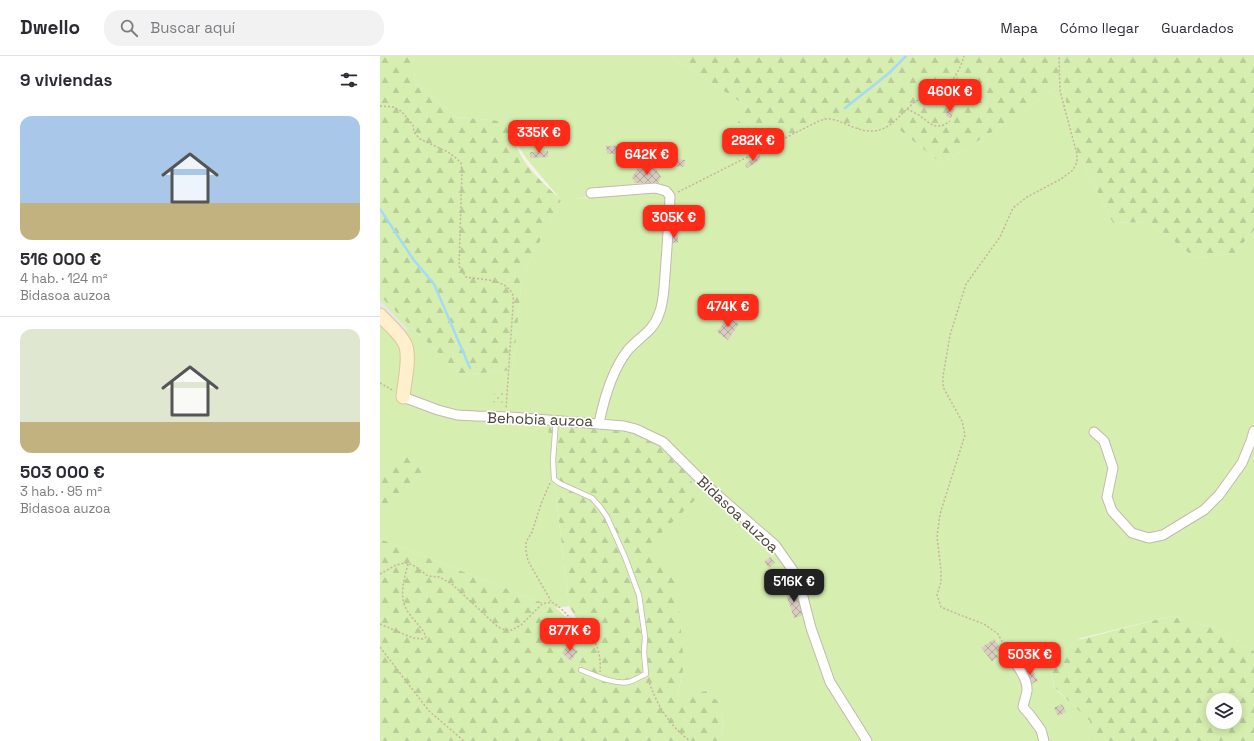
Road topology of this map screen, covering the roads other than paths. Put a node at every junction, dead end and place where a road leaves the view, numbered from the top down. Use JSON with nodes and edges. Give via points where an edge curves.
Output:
{"nodes":[{"id":1,"x":591,"y":193,"type":"dead end"},
{"id":2,"x":380,"y":315,"type":"edge"},
{"id":3,"x":403,"y":397,"type":"joint"},
{"id":4,"x":556,"y":420,"type":"junction"},
{"id":5,"x":599,"y":423,"type":"junction"},
{"id":6,"x":1094,"y":432,"type":"dead end"},
{"id":7,"x":1254,"y":432,"type":"edge"},
{"id":8,"x":1010,"y":656,"type":"road end"},
{"id":9,"x":581,"y":670,"type":"dead end"},
{"id":10,"x":867,"y":741,"type":"edge"},
{"id":11,"x":1044,"y":741,"type":"edge"}],
"edges":[{"from":1,"to":5,"type":"street","name":"Behobia auzoa","via":[[655,188],[666,191],[670,196],[660,313],[654,324],[628,350],[619,364]]},
{"from":2,"to":3,"type":"street","via":[[405,344],[408,354]]},
{"from":3,"to":4,"type":"street","name":"Behobia auzoa","via":[[458,415]]},
{"from":4,"to":5,"type":"street","name":"Behobia auzoa"},
{"from":4,"to":9,"type":"lane","via":[[554,479],[592,498],[607,517],[639,596],[645,637],[646,674],[629,682],[617,682]]},
{"from":5,"to":10,"type":"street","name":"Bidasoa auzoa","via":[[636,429],[663,442],[706,485],[775,545],[797,579],[830,682]]},
{"from":6,"to":7,"type":"street","via":[[1104,442],[1113,468],[1107,497],[1112,511],[1132,533],[1148,538],[1163,535],[1204,510],[1219,495],[1242,463]]},
{"from":8,"to":11,"type":"street","via":[[1026,684],[1023,707],[1041,730]]}]}
